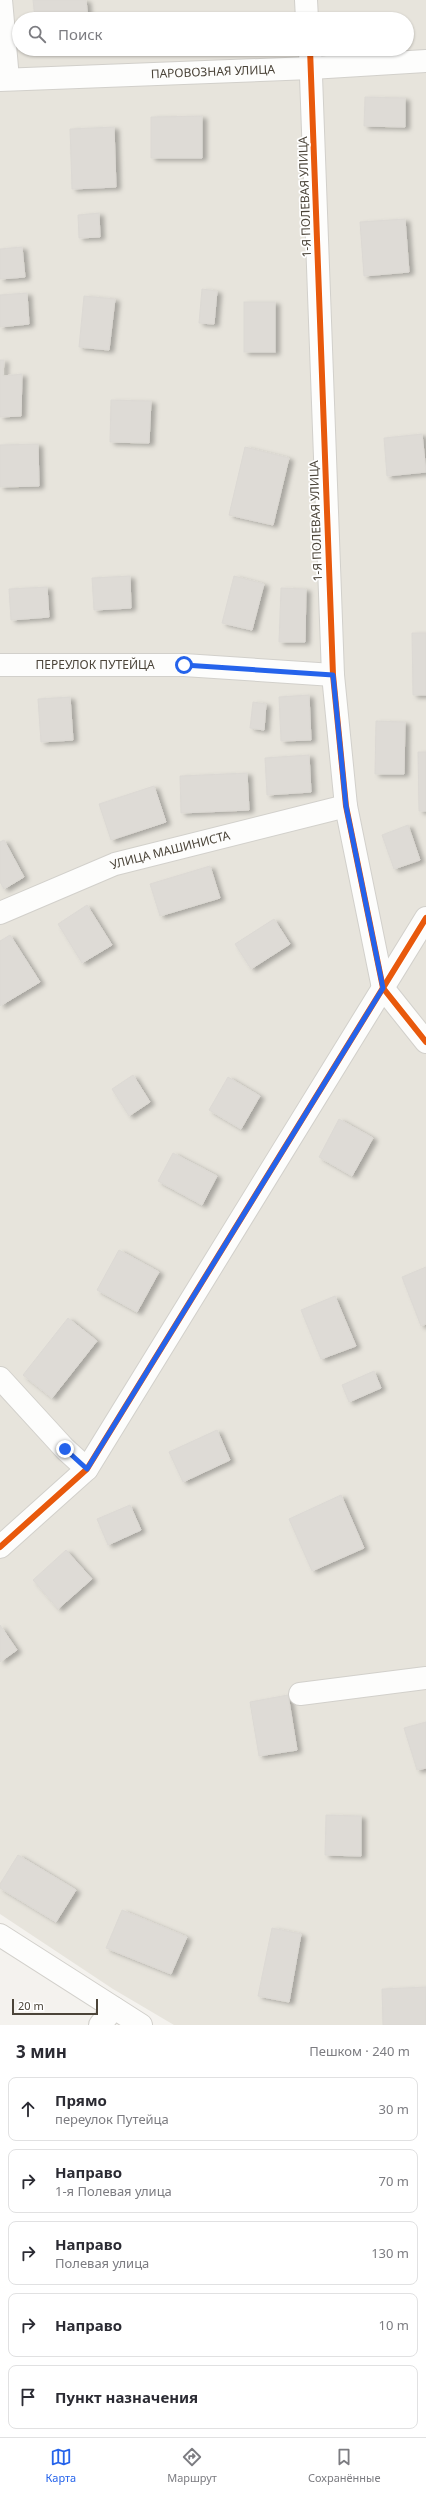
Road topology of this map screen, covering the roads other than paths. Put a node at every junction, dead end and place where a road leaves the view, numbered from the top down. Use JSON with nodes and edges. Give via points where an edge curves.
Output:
{"nodes":[{"id":1,"x":1,"y":0,"type":"edge"},
{"id":2,"x":306,"y":0,"type":"edge"},
{"id":3,"x":307,"y":12,"type":"edge"},
{"id":4,"x":310,"y":58,"type":"edge"},
{"id":5,"x":426,"y":61,"type":"edge"},
{"id":6,"x":4,"y":80,"type":"edge"},
{"id":7,"x":0,"y":665,"type":"edge"},
{"id":8,"x":333,"y":675,"type":"junction"},
{"id":9,"x":346,"y":806,"type":"junction"},
{"id":10,"x":0,"y":913,"type":"edge"},
{"id":11,"x":426,"y":918,"type":"edge"},
{"id":12,"x":383,"y":988,"type":"junction"},
{"id":13,"x":419,"y":1023,"type":"edge"},
{"id":14,"x":426,"y":1042,"type":"edge"},
{"id":15,"x":0,"y":1378,"type":"edge"},
{"id":16,"x":87,"y":1469,"type":"junction"},
{"id":17,"x":0,"y":1547,"type":"edge"},
{"id":18,"x":426,"y":1678,"type":"edge"},
{"id":19,"x":300,"y":1694,"type":"dead end"},
{"id":20,"x":0,"y":1935,"type":"edge"},
{"id":21,"x":114,"y":2008,"type":"junction"},
{"id":22,"x":100,"y":2025,"type":"edge"},
{"id":23,"x":142,"y":2025,"type":"edge"}],
"edges":[{"from":1,"to":6,"type":"street"},
{"from":2,"to":3,"type":"street"},
{"from":4,"to":5,"type":"street","name":"ПАРОВОЗНАЯ УЛИЦА"},
{"from":4,"to":6,"type":"street","name":"ПАРОВОЗНАЯ УЛИЦА"},
{"from":4,"to":8,"type":"street","name":"1-Я ПОЛЕВАЯ УЛИЦА"},
{"from":7,"to":8,"type":"street","name":"ПЕРЕУЛОК ПУТЕЙЦА","via":[[184,665]]},
{"from":8,"to":9,"type":"street","name":"1-Я ПОЛЕВАЯ УЛИЦА"},
{"from":9,"to":10,"type":"street","name":"УЛИЦА МАШИНИСТА","via":[[115,864]]},
{"from":9,"to":12,"type":"street","name":"1-Я ПОЛЕВАЯ УЛИЦА"},
{"from":11,"to":12,"type":"street"},
{"from":12,"to":13,"type":"street"},
{"from":12,"to":16,"type":"street"},
{"from":13,"to":14,"type":"street"},
{"from":15,"to":16,"type":"street","via":[[65,1449]]},
{"from":16,"to":17,"type":"street"},
{"from":18,"to":19,"type":"street"},
{"from":20,"to":21,"type":"street"},
{"from":21,"to":22,"type":"street"},
{"from":21,"to":23,"type":"street"}]}
